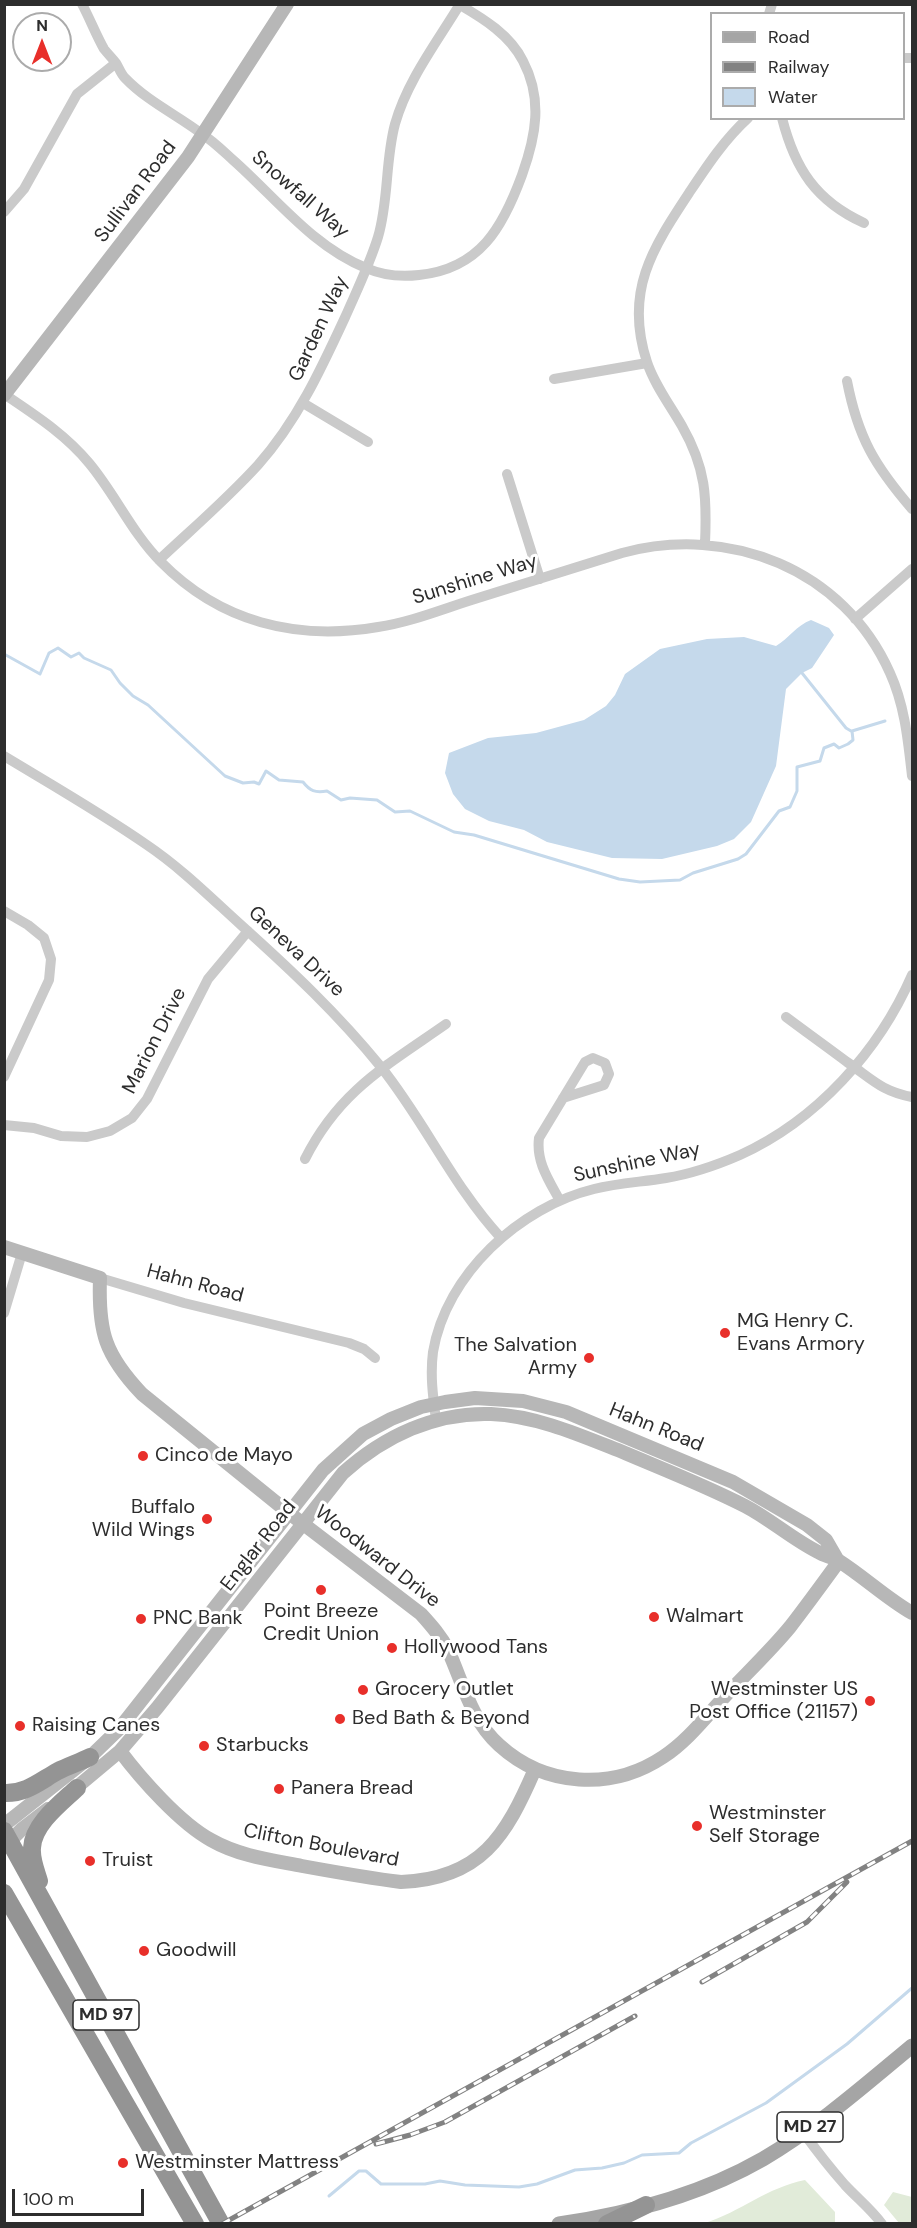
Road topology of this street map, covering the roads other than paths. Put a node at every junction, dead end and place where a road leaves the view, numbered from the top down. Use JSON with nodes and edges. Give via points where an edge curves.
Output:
{"nodes":[{"id":1,"x":82,"y":4,"type":"edge"},
{"id":2,"x":287,"y":4,"type":"edge"},
{"id":3,"x":460,"y":5,"type":"edge"},
{"id":4,"x":116,"y":63,"type":"junction"},
{"id":5,"x":746,"y":120,"type":"edge"},
{"id":6,"x":783,"y":120,"type":"edge"},
{"id":7,"x":204,"y":134,"type":"junction"},
{"id":8,"x":4,"y":212,"type":"edge"},
{"id":9,"x":864,"y":223,"type":"dead end"},
{"id":10,"x":366,"y":269,"type":"junction"},
{"id":11,"x":647,"y":363,"type":"junction"},
{"id":12,"x":554,"y":379,"type":"dead end"},
{"id":13,"x":847,"y":381,"type":"dead end"},
{"id":14,"x":5,"y":395,"type":"edge"},
{"id":15,"x":303,"y":403,"type":"junction"},
{"id":16,"x":368,"y":442,"type":"dead end"},
{"id":17,"x":507,"y":474,"type":"dead end"},
{"id":18,"x":912,"y":509,"type":"edge"},
{"id":19,"x":705,"y":544,"type":"junction"},
{"id":20,"x":159,"y":560,"type":"junction"},
{"id":21,"x":912,"y":569,"type":"edge"},
{"id":22,"x":540,"y":579,"type":"junction"},
{"id":23,"x":855,"y":619,"type":"junction"},
{"id":24,"x":4,"y":756,"type":"edge"},
{"id":25,"x":912,"y":776,"type":"edge"},
{"id":26,"x":4,"y":911,"type":"edge"},
{"id":27,"x":248,"y":931,"type":"junction"},
{"id":28,"x":912,"y":975,"type":"edge"},
{"id":29,"x":786,"y":1017,"type":"dead end"},
{"id":30,"x":446,"y":1024,"type":"dead end"},
{"id":31,"x":854,"y":1066,"type":"junction"},
{"id":32,"x":382,"y":1068,"type":"junction"},
{"id":33,"x":4,"y":1077,"type":"edge"},
{"id":34,"x":912,"y":1097,"type":"edge"},
{"id":35,"x":563,"y":1098,"type":"junction"},
{"id":36,"x":4,"y":1125,"type":"edge"},
{"id":37,"x":305,"y":1159,"type":"dead end"},
{"id":38,"x":559,"y":1200,"type":"junction"},
{"id":39,"x":501,"y":1238,"type":"junction"},
{"id":40,"x":4,"y":1247,"type":"edge"},
{"id":41,"x":22,"y":1253,"type":"junction"},
{"id":42,"x":100,"y":1278,"type":"junction"},
{"id":43,"x":4,"y":1313,"type":"edge"},
{"id":44,"x":375,"y":1358,"type":"dead end"},
{"id":45,"x":434,"y":1404,"type":"junction"},
{"id":46,"x":436,"y":1420,"type":"junction"},
{"id":47,"x":290,"y":1513,"type":"junction"},
{"id":48,"x":302,"y":1523,"type":"junction"},
{"id":49,"x":838,"y":1560,"type":"junction"},
{"id":50,"x":912,"y":1613,"type":"edge"},
{"id":51,"x":120,"y":1751,"type":"junction"},
{"id":52,"x":90,"y":1757,"type":"junction"},
{"id":53,"x":535,"y":1769,"type":"junction"},
{"id":54,"x":77,"y":1788,"type":"junction"},
{"id":55,"x":4,"y":1793,"type":"edge"},
{"id":56,"x":6,"y":1836,"type":"edge"},
{"id":57,"x":4,"y":1893,"type":"edge"},
{"id":58,"x":53,"y":1922,"type":"junction"},
{"id":59,"x":912,"y":2046,"type":"edge"},
{"id":60,"x":803,"y":2132,"type":"junction"},
{"id":61,"x":646,"y":2205,"type":"junction"},
{"id":62,"x":191,"y":2217,"type":"edge"},
{"id":63,"x":221,"y":2223,"type":"edge"},
{"id":64,"x":559,"y":2223,"type":"edge"},
{"id":65,"x":607,"y":2223,"type":"edge"},
{"id":66,"x":882,"y":2223,"type":"edge"}],
"edges":[{"from":1,"to":4,"type":"street","name":"Snowfall Way"},
{"from":2,"to":7,"type":"main road","name":"Sullivan Road"},
{"from":3,"to":10,"type":"street","name":"Garden Way","via":[[399,111],[391,141],[383,216]]},
{"from":3,"to":10,"type":"street","name":"Snowfall Way","via":[[502,34],[523,61],[530,78],[537,106],[533,142],[515,195],[489,240],[468,259],[448,269],[411,276]]},
{"from":4,"to":7,"type":"street","name":"Snowfall Way","via":[[124,77],[147,96]]},
{"from":4,"to":8,"type":"street","via":[[77,94],[24,189]]},
{"from":5,"to":11,"type":"street","via":[[717,151],[652,252],[639,302],[640,336]]},
{"from":6,"to":9,"type":"street","via":[[796,159],[811,185],[835,207]]},
{"from":7,"to":10,"type":"street","name":"Snowfall Way","via":[[314,235]]},
{"from":7,"to":14,"type":"main road","name":"Sullivan Road"},
{"from":10,"to":15,"type":"street","name":"Garden Way"},
{"from":11,"to":12,"type":"street"},
{"from":11,"to":19,"type":"street","via":[[690,440],[700,466],[706,497]]},
{"from":13,"to":18,"type":"street","via":[[864,441],[878,467]]},
{"from":14,"to":20,"type":"street","name":"Sunshine Way","via":[[78,451]]},
{"from":15,"to":16,"type":"street"},
{"from":15,"to":20,"type":"street","name":"Garden Way","via":[[258,465]]},
{"from":17,"to":22,"type":"street"},
{"from":19,"to":22,"type":"street","name":"Sunshine Way","via":[[637,549]]},
{"from":19,"to":23,"type":"street","name":"Sunshine Way","via":[[742,550],[780,563],[837,600]]},
{"from":20,"to":22,"type":"street","name":"Sunshine Way","via":[[200,595],[227,610],[267,624],[309,631],[380,627]]},
{"from":21,"to":23,"type":"street"},
{"from":23,"to":25,"type":"street","name":"Sunshine Way","via":[[881,656],[897,690]]},
{"from":24,"to":27,"type":"street","name":"Geneva Drive","via":[[148,846]]},
{"from":26,"to":33,"type":"street","via":[[44,938],[51,959],[49,980]]},
{"from":27,"to":32,"type":"street","name":"Geneva Drive","via":[[297,974]]},
{"from":27,"to":36,"type":"street","name":"Marion Drive","via":[[208,979],[147,1099],[132,1118],[110,1131],[87,1137]]},
{"from":28,"to":31,"type":"street","name":"Sunshine Way","via":[[891,1016]]},
{"from":29,"to":31,"type":"street"},
{"from":30,"to":32,"type":"street"},
{"from":31,"to":34,"type":"street","via":[[884,1089]]},
{"from":31,"to":38,"type":"street","name":"Sunshine Way","via":[[799,1120],[740,1155],[683,1174],[595,1188]]},
{"from":32,"to":37,"type":"street","via":[[333,1113]]},
{"from":32,"to":39,"type":"street","name":"Geneva Drive","via":[[467,1198]]},
{"from":35,"to":35,"type":"street","via":[[585,1062],[592,1058],[605,1063],[609,1074],[604,1084]]},
{"from":35,"to":38,"type":"street","via":[[539,1138],[538,1150],[542,1168]]},
{"from":38,"to":39,"type":"street","name":"Sunshine Way","via":[[534,1212]]},
{"from":39,"to":45,"type":"street","name":"Sunshine Way","via":[[465,1280],[442,1323],[432,1362]]},
{"from":40,"to":41,"type":"main road","name":"Hahn Road"},
{"from":41,"to":42,"type":"main road","name":"Hahn Road"},
{"from":41,"to":43,"type":"street"},
{"from":42,"to":44,"type":"street","name":"Hahn Road","via":[[349,1343]]},
{"from":42,"to":47,"type":"main road","name":"Woodward Drive","via":[[102,1328],[110,1354],[124,1374],[142,1394]]},
{"from":45,"to":46,"type":"street","name":"Sunshine Way"},
{"from":45,"to":47,"type":"main road","name":"Englar Road","via":[[363,1434],[323,1470]]},
{"from":45,"to":49,"type":"main road","name":"Hahn Road","via":[[501,1399],[566,1412],[687,1461],[750,1492],[807,1525],[826,1540]]},
{"from":46,"to":48,"type":"main road","name":"Englar Road","via":[[369,1451],[343,1473]]},
{"from":46,"to":49,"type":"main road","name":"Hahn Road","via":[[488,1414],[544,1423],[681,1476],[746,1507],[819,1553]]},
{"from":47,"to":48,"type":"main road","name":"Woodward Drive"},
{"from":47,"to":52,"type":"main road","name":"Englar Road","via":[[119,1729]]},
{"from":48,"to":51,"type":"main road","name":"Englar Road"},
{"from":48,"to":53,"type":"main road","name":"Woodward Drive","via":[[428,1621],[447,1648],[482,1724],[499,1745]]},
{"from":49,"to":50,"type":"main road","name":"Hahn Road"},
{"from":49,"to":53,"type":"main road","name":"Woodward Drive","via":[[789,1628],[665,1756],[641,1769],[597,1780],[563,1778]]},
{"from":51,"to":53,"type":"main road","name":"Clifton Boulevard","via":[[179,1815],[220,1845],[246,1855],[401,1882],[452,1873],[485,1853],[516,1812]]},
{"from":51,"to":54,"type":"main road","name":"Englar Road"},
{"from":52,"to":55,"type":"highway","via":[[32,1788]]},
{"from":52,"to":56,"type":"main road","name":"Englar Road"},
{"from":54,"to":56,"type":"main road","name":"Englar Road"},
{"from":54,"to":58,"type":"highway","via":[[47,1818],[32,1845]]},
{"from":56,"to":58,"type":"highway","number":"MD 97"},
{"from":57,"to":62,"type":"highway","number":"MD 97"},
{"from":58,"to":63,"type":"highway","number":"MD 97"},
{"from":59,"to":60,"type":"main road","number":"MD 27"},
{"from":60,"to":61,"type":"main road","number":"MD 27","via":[[763,2159],[728,2176]]},
{"from":60,"to":66,"type":"street","via":[[825,2163]]},
{"from":61,"to":64,"type":"main road","number":"MD 27"},
{"from":61,"to":65,"type":"highway"}]}
